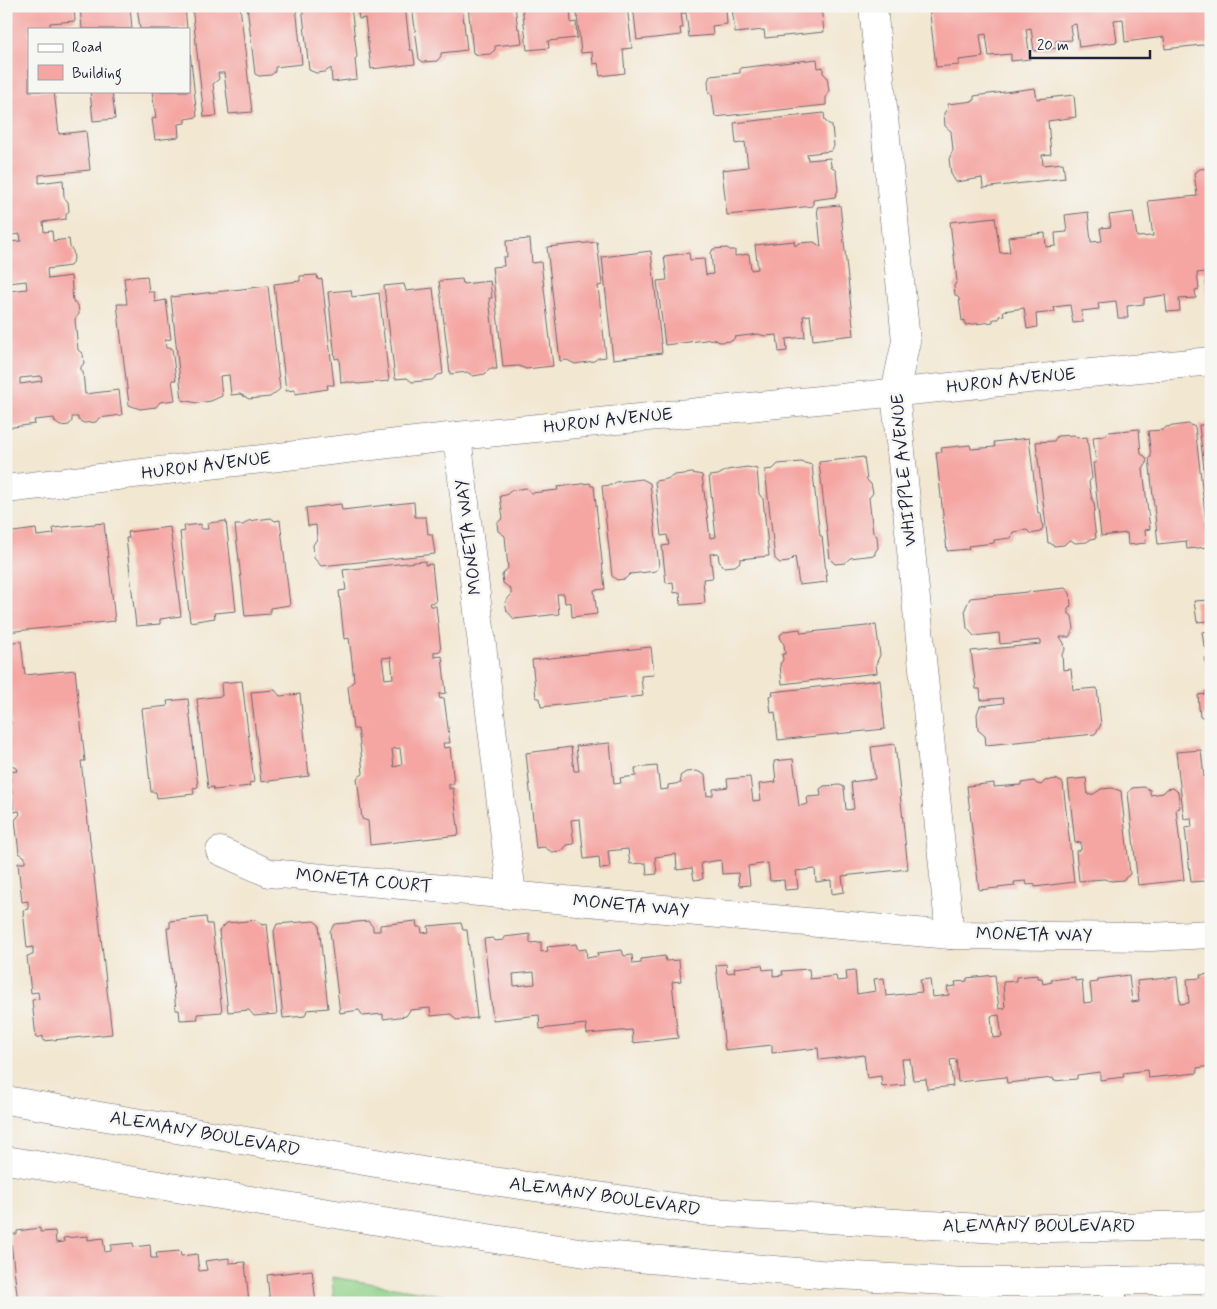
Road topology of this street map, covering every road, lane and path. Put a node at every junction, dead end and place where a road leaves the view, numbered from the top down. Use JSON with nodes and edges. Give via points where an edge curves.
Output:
{"nodes":[{"id":1,"x":873,"y":6,"type":"edge"},
{"id":2,"x":1211,"y":361,"type":"edge"},
{"id":3,"x":895,"y":392,"type":"junction"},
{"id":4,"x":457,"y":436,"type":"junction"},
{"id":5,"x":6,"y":489,"type":"edge"},
{"id":6,"x":220,"y":852,"type":"dead end"},
{"id":7,"x":512,"y":895,"type":"junction"},
{"id":8,"x":1211,"y":934,"type":"edge"},
{"id":9,"x":950,"y":935,"type":"junction"},
{"id":10,"x":6,"y":1100,"type":"edge"},
{"id":11,"x":6,"y":1160,"type":"edge"},
{"id":12,"x":1211,"y":1225,"type":"edge"},
{"id":13,"x":1211,"y":1279,"type":"edge"},
{"id":14,"x":1114,"y":1292,"type":"edge"}],
"edges":[{"from":1,"to":3,"type":"street","name":"WHIPPLE AVENUE","via":[[906,341]]},
{"from":2,"to":3,"type":"street","name":"HURON AVENUE"},
{"from":3,"to":4,"type":"street","name":"HURON AVENUE"},
{"from":3,"to":9,"type":"street","name":"WHIPPLE AVENUE"},
{"from":4,"to":5,"type":"street","name":"HURON AVENUE"},
{"from":4,"to":7,"type":"street","name":"MONETA WAY"},
{"from":6,"to":7,"type":"street","name":"MONETA COURT","via":[[269,873]]},
{"from":7,"to":9,"type":"street","name":"MONETA WAY"},
{"from":8,"to":9,"type":"street","name":"MONETA WAY","via":[[1151,937]]},
{"from":10,"to":12,"type":"street","name":"ALEMANY BOULEVARD","via":[[424,1171],[710,1212],[999,1229]]},
{"from":11,"to":14,"type":"street","via":[[592,1254],[820,1274]]},
{"from":13,"to":14,"type":"street"}]}
